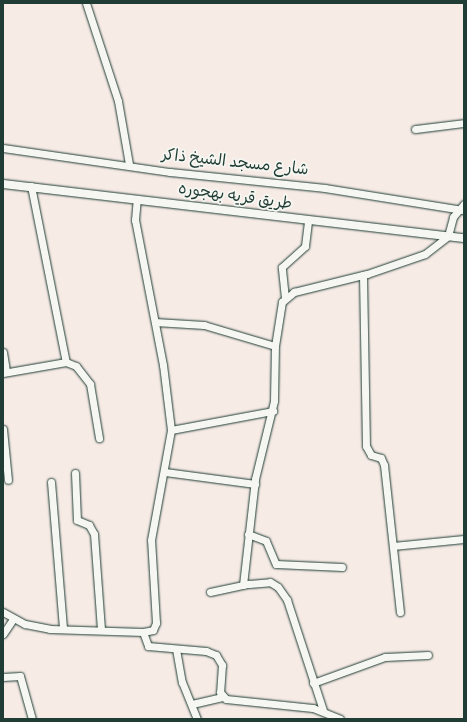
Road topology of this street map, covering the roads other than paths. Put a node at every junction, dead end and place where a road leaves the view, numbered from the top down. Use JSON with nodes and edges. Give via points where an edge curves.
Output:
{"nodes":[{"id":1,"x":86,"y":3,"type":"edge"},
{"id":2,"x":464,"y":123,"type":"edge"},
{"id":3,"x":415,"y":130,"type":"dead end"},
{"id":4,"x":3,"y":148,"type":"edge"},
{"id":5,"x":129,"y":164,"type":"junction"},
{"id":6,"x":3,"y":184,"type":"edge"},
{"id":7,"x":31,"y":186,"type":"junction"},
{"id":8,"x":137,"y":199,"type":"junction"},
{"id":9,"x":464,"y":204,"type":"edge"},
{"id":10,"x":461,"y":210,"type":"edge"},
{"id":11,"x":308,"y":221,"type":"junction"},
{"id":12,"x":449,"y":234,"type":"junction"},
{"id":13,"x":464,"y":238,"type":"edge"},
{"id":14,"x":363,"y":275,"type":"junction"},
{"id":15,"x":285,"y":298,"type":"junction"},
{"id":16,"x":155,"y":322,"type":"junction"},
{"id":17,"x":275,"y":346,"type":"junction"},
{"id":18,"x":3,"y":352,"type":"edge"},
{"id":19,"x":66,"y":362,"type":"junction"},
{"id":20,"x":5,"y":373,"type":"edge"},
{"id":21,"x":273,"y":411,"type":"junction"},
{"id":22,"x":3,"y":429,"type":"edge"},
{"id":23,"x":171,"y":430,"type":"junction"},
{"id":24,"x":99,"y":438,"type":"dead end"},
{"id":25,"x":165,"y":472,"type":"junction"},
{"id":26,"x":75,"y":473,"type":"dead end"},
{"id":27,"x":8,"y":480,"type":"dead end"},
{"id":28,"x":51,"y":482,"type":"dead end"},
{"id":29,"x":255,"y":484,"type":"junction"},
{"id":30,"x":248,"y":534,"type":"junction"},
{"id":31,"x":464,"y":538,"type":"edge"},
{"id":32,"x":393,"y":546,"type":"junction"},
{"id":33,"x":342,"y":567,"type":"dead end"},
{"id":34,"x":243,"y":585,"type":"junction"},
{"id":35,"x":210,"y":592,"type":"dead end"},
{"id":36,"x":3,"y":612,"type":"edge"},
{"id":37,"x":400,"y":612,"type":"dead end"},
{"id":38,"x":13,"y":619,"type":"junction"},
{"id":39,"x":63,"y":629,"type":"junction"},
{"id":40,"x":101,"y":630,"type":"junction"},
{"id":41,"x":143,"y":632,"type":"junction"},
{"id":42,"x":3,"y":634,"type":"edge"},
{"id":43,"x":176,"y":649,"type":"junction"},
{"id":44,"x":428,"y":655,"type":"dead end"},
{"id":45,"x":3,"y":676,"type":"edge"},
{"id":46,"x":313,"y":683,"type":"junction"},
{"id":47,"x":222,"y":697,"type":"junction"},
{"id":48,"x":192,"y":704,"type":"junction"},
{"id":49,"x":323,"y":710,"type":"junction"},
{"id":50,"x":32,"y":719,"type":"edge"},
{"id":51,"x":197,"y":719,"type":"edge"},
{"id":52,"x":340,"y":719,"type":"edge"}],
"edges":[{"from":1,"to":5,"type":"street","via":[[118,102]]},
{"from":2,"to":3,"type":"street"},
{"from":4,"to":5,"type":"street","name":"شارع مسجد الشيخ ذاكر"},
{"from":5,"to":10,"type":"street","name":"شارع مسجد الشيخ ذاكر","via":[[145,168],[325,188]]},
{"from":6,"to":7,"type":"street","name":"طريق قريه بهجوره"},
{"from":7,"to":8,"type":"street","name":"طريق قريه بهجوره"},
{"from":7,"to":19,"type":"street"},
{"from":8,"to":11,"type":"street","name":"طريق قريه بهجوره"},
{"from":8,"to":16,"type":"street","via":[[135,220]]},
{"from":9,"to":10,"type":"street"},
{"from":10,"to":12,"type":"street","via":[[452,217]]},
{"from":11,"to":12,"type":"street","name":"طريق قريه بهجوره"},
{"from":11,"to":15,"type":"street","via":[[304,246],[282,267]]},
{"from":12,"to":13,"type":"street","name":"طريق قريه بهجوره"},
{"from":12,"to":14,"type":"street","via":[[425,254]]},
{"from":14,"to":15,"type":"street","via":[[307,288]]},
{"from":14,"to":32,"type":"street","via":[[366,446],[371,455],[381,458],[384,465]]},
{"from":15,"to":17,"type":"street"},
{"from":16,"to":17,"type":"street","via":[[204,325]]},
{"from":16,"to":23,"type":"street"},
{"from":17,"to":21,"type":"street"},
{"from":18,"to":20,"type":"street"},
{"from":19,"to":20,"type":"street"},
{"from":19,"to":24,"type":"street","via":[[76,366],[90,384]]},
{"from":21,"to":23,"type":"street"},
{"from":21,"to":29,"type":"street"},
{"from":22,"to":27,"type":"street"},
{"from":23,"to":25,"type":"street"},
{"from":25,"to":29,"type":"street"},
{"from":25,"to":41,"type":"street","via":[[151,540],[156,623],[153,630]]},
{"from":26,"to":40,"type":"street","via":[[77,520],[89,526],[94,534]]},
{"from":28,"to":39,"type":"street"},
{"from":29,"to":30,"type":"street"},
{"from":30,"to":33,"type":"street","via":[[266,541],[276,564]]},
{"from":30,"to":34,"type":"street"},
{"from":31,"to":32,"type":"street"},
{"from":32,"to":37,"type":"street"},
{"from":34,"to":35,"type":"street"},
{"from":34,"to":46,"type":"street","via":[[270,582],[282,591]]},
{"from":36,"to":38,"type":"street"},
{"from":38,"to":39,"type":"street","via":[[37,628]]},
{"from":38,"to":42,"type":"street"},
{"from":39,"to":40,"type":"street"},
{"from":40,"to":41,"type":"street"},
{"from":41,"to":43,"type":"street","via":[[148,646]]},
{"from":43,"to":47,"type":"street","via":[[216,655],[222,665]]},
{"from":43,"to":48,"type":"street","via":[[182,682]]},
{"from":44,"to":46,"type":"street","via":[[385,657]]},
{"from":45,"to":50,"type":"street","via":[[20,676]]},
{"from":46,"to":49,"type":"street"},
{"from":47,"to":48,"type":"street"},
{"from":47,"to":49,"type":"street"},
{"from":48,"to":51,"type":"street"},
{"from":49,"to":52,"type":"street"}]}
